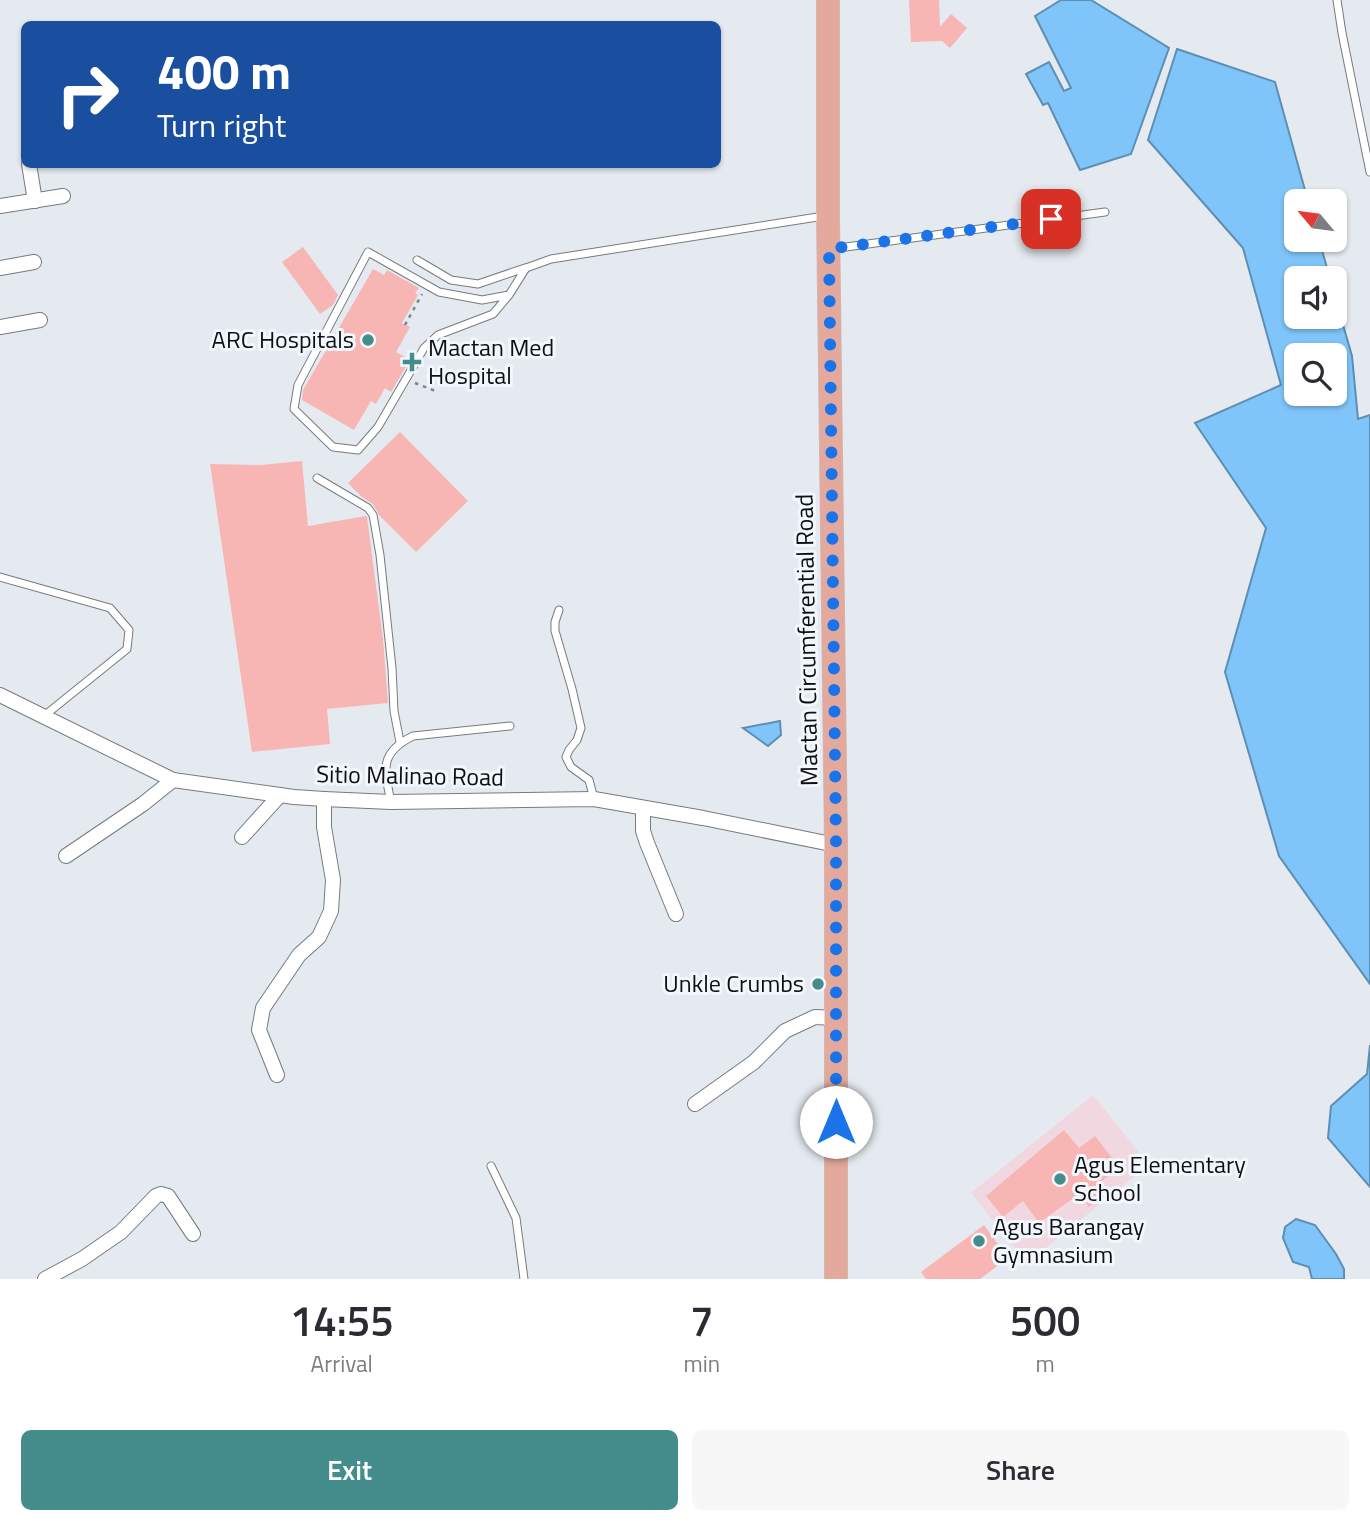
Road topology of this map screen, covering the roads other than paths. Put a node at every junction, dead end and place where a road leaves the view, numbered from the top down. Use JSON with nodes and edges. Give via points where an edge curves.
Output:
{"nodes":[{"id":1,"x":828,"y":0,"type":"edge"},
{"id":2,"x":1337,"y":0,"type":"edge"},
{"id":3,"x":30,"y":168,"type":"edge"},
{"id":4,"x":1370,"y":172,"type":"edge"},
{"id":5,"x":63,"y":196,"type":"dead end"},
{"id":6,"x":35,"y":201,"type":"junction"},
{"id":7,"x":0,"y":206,"type":"edge"},
{"id":8,"x":1105,"y":212,"type":"dead end"},
{"id":9,"x":828,"y":216,"type":"junction"},
{"id":10,"x":829,"y":249,"type":"junction"},
{"id":11,"x":417,"y":260,"type":"dead end"},
{"id":12,"x":34,"y":262,"type":"dead end"},
{"id":13,"x":0,"y":268,"type":"edge"},
{"id":14,"x":526,"y":268,"type":"junction"},
{"id":15,"x":509,"y":295,"type":"junction"},
{"id":16,"x":40,"y":320,"type":"dead end"},
{"id":17,"x":0,"y":327,"type":"edge"},
{"id":18,"x":317,"y":478,"type":"dead end"},
{"id":19,"x":0,"y":577,"type":"edge"},
{"id":20,"x":559,"y":610,"type":"dead end"},
{"id":21,"x":0,"y":695,"type":"edge"},
{"id":22,"x":44,"y":716,"type":"junction"},
{"id":23,"x":510,"y":726,"type":"dead end"},
{"id":24,"x":400,"y":743,"type":"junction"},
{"id":25,"x":173,"y":780,"type":"junction"},
{"id":26,"x":280,"y":795,"type":"junction"},
{"id":27,"x":324,"y":799,"type":"junction"},
{"id":28,"x":594,"y":799,"type":"junction"},
{"id":29,"x":391,"y":802,"type":"junction"},
{"id":30,"x":643,"y":808,"type":"junction"},
{"id":31,"x":242,"y":837,"type":"dead end"},
{"id":32,"x":836,"y":845,"type":"junction"},
{"id":33,"x":66,"y":856,"type":"dead end"},
{"id":34,"x":676,"y":914,"type":"dead end"},
{"id":35,"x":836,"y":1018,"type":"junction"},
{"id":36,"x":277,"y":1075,"type":"dead end"},
{"id":37,"x":695,"y":1104,"type":"dead end"},
{"id":38,"x":491,"y":1166,"type":"dead end"},
{"id":39,"x":193,"y":1234,"type":"dead end"},
{"id":40,"x":45,"y":1279,"type":"edge"},
{"id":41,"x":524,"y":1279,"type":"edge"},
{"id":42,"x":836,"y":1279,"type":"edge"}],
"edges":[{"from":1,"to":9,"type":"main road","name":"Mactan Circumferential Road"},
{"from":2,"to":4,"type":"lane"},
{"from":3,"to":6,"type":"street"},
{"from":5,"to":6,"type":"street"},
{"from":6,"to":7,"type":"street"},
{"from":8,"to":10,"type":"lane"},
{"from":9,"to":10,"type":"main road","name":"Mactan Circumferential Road"},
{"from":9,"to":14,"type":"lane","via":[[551,259]]},
{"from":10,"to":32,"type":"main road","name":"Mactan Circumferential Road"},
{"from":11,"to":14,"type":"lane","via":[[450,280],[478,284]]},
{"from":12,"to":13,"type":"street"},
{"from":14,"to":15,"type":"lane"},
{"from":15,"to":15,"type":"lane","via":[[493,314],[438,335],[424,348],[378,427],[358,450],[333,447],[294,409],[298,386],[368,253],[439,292],[482,300]]},
{"from":16,"to":17,"type":"street"},
{"from":18,"to":24,"type":"lane","via":[[373,515]]},
{"from":19,"to":22,"type":"lane","via":[[110,608],[128,630],[127,649]]},
{"from":20,"to":28,"type":"lane","via":[[555,631],[581,728],[566,757],[571,767],[589,780]]},
{"from":21,"to":22,"type":"street","name":"Sitio Malinao Road"},
{"from":22,"to":25,"type":"street","name":"Sitio Malinao Road"},
{"from":23,"to":24,"type":"lane","via":[[413,736]]},
{"from":24,"to":29,"type":"lane","via":[[386,762]]},
{"from":25,"to":26,"type":"street","name":"Sitio Malinao Road"},
{"from":25,"to":33,"type":"street"},
{"from":26,"to":27,"type":"street","name":"Sitio Malinao Road"},
{"from":26,"to":31,"type":"street"},
{"from":27,"to":29,"type":"street","name":"Sitio Malinao Road"},
{"from":27,"to":36,"type":"street","via":[[333,880],[331,911],[319,937],[299,955],[263,1008],[259,1030]]},
{"from":28,"to":29,"type":"street","name":"Sitio Malinao Road"},
{"from":28,"to":30,"type":"street","name":"Sitio Malinao Road"},
{"from":30,"to":32,"type":"street","name":"Sitio Malinao Road"},
{"from":30,"to":34,"type":"street","via":[[643,831]]},
{"from":32,"to":35,"type":"main road","name":"Mactan Circumferential Road"},
{"from":35,"to":37,"type":"street","via":[[815,1017],[785,1031],[754,1062]]},
{"from":35,"to":42,"type":"main road","name":"Mactan Circumferential Road"},
{"from":38,"to":41,"type":"lane","via":[[516,1217]]},
{"from":39,"to":40,"type":"street","via":[[168,1196],[161,1194],[121,1232]]}]}
